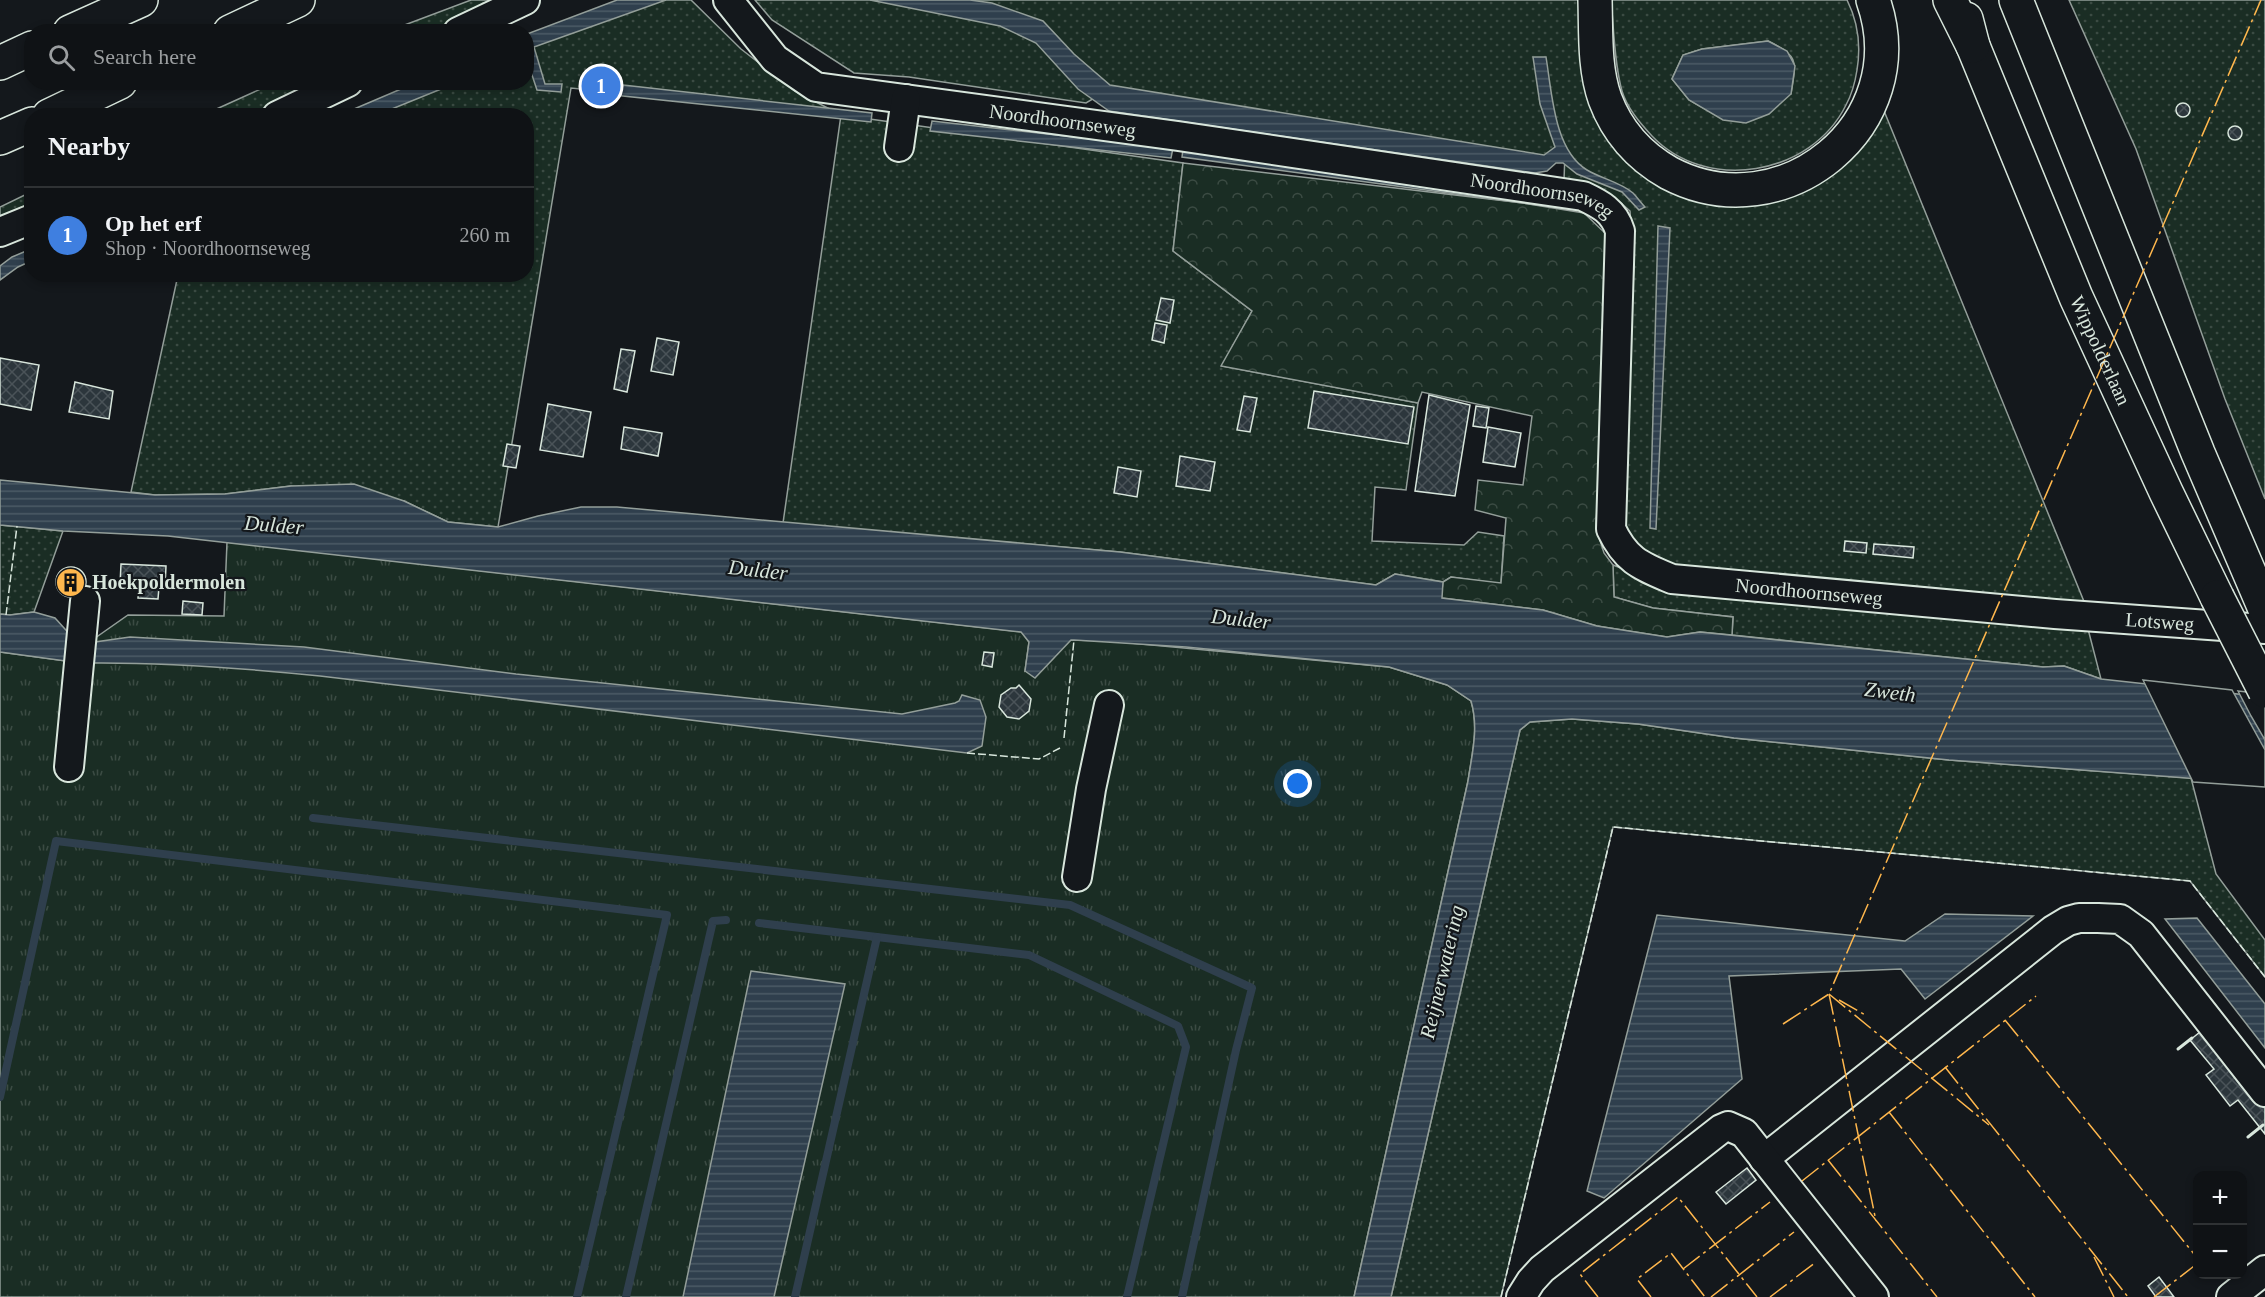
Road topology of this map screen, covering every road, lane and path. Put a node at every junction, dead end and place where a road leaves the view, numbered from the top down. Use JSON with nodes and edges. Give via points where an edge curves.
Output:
{"nodes":[{"id":1,"x":116,"y":0,"type":"edge"},
{"id":2,"x":141,"y":0,"type":"edge"},
{"id":3,"x":298,"y":0,"type":"edge"},
{"id":4,"x":323,"y":0,"type":"edge"},
{"id":5,"x":525,"y":0,"type":"edge"},
{"id":6,"x":728,"y":0,"type":"edge"},
{"id":7,"x":1595,"y":0,"type":"edge"},
{"id":8,"x":1873,"y":0,"type":"edge"},
{"id":9,"x":1950,"y":0,"type":"edge"},
{"id":10,"x":1961,"y":0,"type":"edge"},
{"id":11,"x":2016,"y":0,"type":"edge"},
{"id":12,"x":75,"y":24,"type":"edge"},
{"id":13,"x":88,"y":24,"type":"edge"},
{"id":14,"x":245,"y":24,"type":"edge"},
{"id":15,"x":246,"y":24,"type":"edge"},
{"id":16,"x":475,"y":24,"type":"edge"},
{"id":17,"x":1973,"y":46,"type":"junction"},
{"id":18,"x":24,"y":52,"type":"edge"},
{"id":19,"x":0,"y":63,"type":"edge"},
{"id":20,"x":103,"y":90,"type":"edge"},
{"id":21,"x":331,"y":90,"type":"edge"},
{"id":22,"x":906,"y":99,"type":"junction"},
{"id":23,"x":66,"y":108,"type":"edge"},
{"id":24,"x":294,"y":108,"type":"edge"},
{"id":25,"x":24,"y":128,"type":"edge"},
{"id":26,"x":0,"y":138,"type":"edge"},
{"id":27,"x":899,"y":147,"type":"dead end"},
{"id":28,"x":24,"y":222,"type":"edge"},
{"id":29,"x":0,"y":232,"type":"edge"},
{"id":30,"x":2260,"y":599,"type":"edge"},
{"id":31,"x":85,"y":601,"type":"dead end"},
{"id":32,"x":2055,"y":614,"type":"joint"},
{"id":33,"x":2265,"y":629,"type":"edge"},
{"id":34,"x":2265,"y":691,"type":"edge"},
{"id":35,"x":1109,"y":705,"type":"dead end"},
{"id":36,"x":69,"y":767,"type":"dead end"},
{"id":37,"x":1077,"y":877,"type":"dead end"},
{"id":38,"x":2265,"y":1092,"type":"edge"},
{"id":39,"x":1764,"y":1159,"type":"junction"},
{"id":40,"x":2265,"y":1270,"type":"edge"},
{"id":41,"x":1521,"y":1297,"type":"edge"},
{"id":42,"x":1874,"y":1297,"type":"edge"},
{"id":43,"x":2231,"y":1297,"type":"edge"}],
"edges":[{"from":1,"to":12,"type":"main road"},
{"from":2,"to":13,"type":"main road"},
{"from":3,"to":14,"type":"main road"},
{"from":4,"to":15,"type":"main road"},
{"from":5,"to":16,"type":"street"},
{"from":6,"to":22,"type":"street","name":"Noordhoornseweg","via":[[775,59],[816,87]]},
{"from":7,"to":8,"type":"main road","via":[[1597,64],[1605,98],[1629,141],[1646,158],[1677,177],[1714,189],[1738,191],[1761,189],[1797,177],[1826,160],[1854,132],[1867,111],[1881,64]]},
{"from":9,"to":17,"type":"main road"},
{"from":10,"to":17,"type":"main road","name":"Wippolderlaan"},
{"from":11,"to":30,"type":"main road"},
{"from":17,"to":34,"type":"main road","name":"Wippolderlaan","bridge":true,"via":[[2085,317],[2161,482]]},
{"from":18,"to":19,"type":"main road"},
{"from":20,"to":23,"type":"main road"},
{"from":21,"to":24,"type":"street"},
{"from":22,"to":27,"type":"street"},
{"from":22,"to":32,"type":"street","name":"Noordhoornseweg","via":[[1583,196],[1605,207],[1620,231],[1611,530],[1620,549],[1642,567],[1672,579]]},
{"from":25,"to":26,"type":"main road"},
{"from":28,"to":29,"type":"street"},
{"from":31,"to":36,"type":"street"},
{"from":32,"to":33,"type":"street","name":"Lotsweg"},
{"from":35,"to":37,"type":"street"},
{"from":38,"to":39,"type":"street","via":[[2141,934],[2120,919],[2079,918],[2054,930]]},
{"from":39,"to":41,"type":"street","via":[[1744,1132],[1728,1126],[1542,1269]]},
{"from":39,"to":42,"type":"street"},
{"from":40,"to":43,"type":"street"}]}
